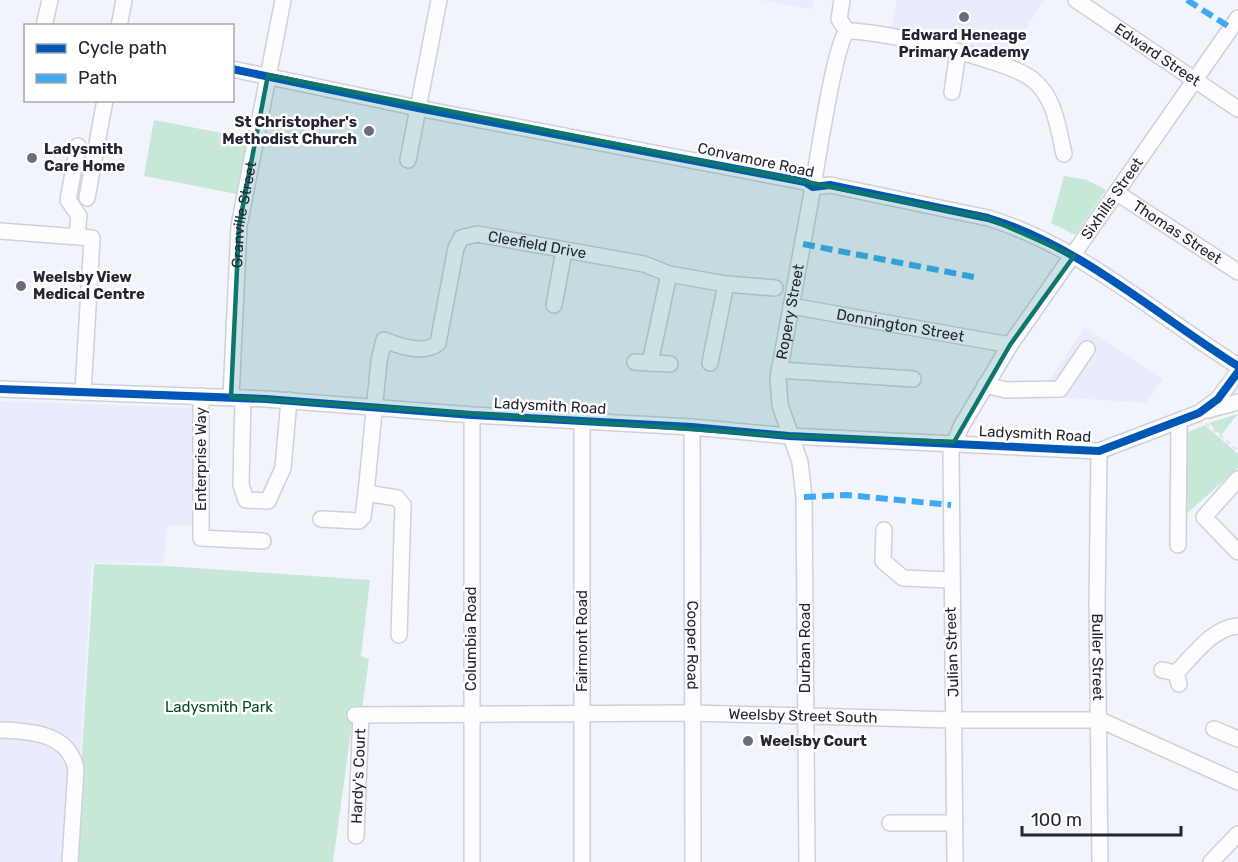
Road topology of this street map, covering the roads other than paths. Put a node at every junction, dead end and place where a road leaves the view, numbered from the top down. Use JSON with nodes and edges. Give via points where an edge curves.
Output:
{"nodes":[{"id":1,"x":50,"y":0,"type":"edge"},
{"id":2,"x":124,"y":0,"type":"edge"},
{"id":3,"x":283,"y":0,"type":"edge"},
{"id":4,"x":439,"y":0,"type":"edge"},
{"id":5,"x":842,"y":0,"type":"edge"},
{"id":6,"x":1076,"y":0,"type":"edge"},
{"id":7,"x":1238,"y":18,"type":"edge"},
{"id":8,"x":45,"y":24,"type":"edge"},
{"id":9,"x":119,"y":24,"type":"edge"},
{"id":10,"x":847,"y":31,"type":"junction"},
{"id":11,"x":958,"y":51,"type":"junction"},
{"id":12,"x":234,"y":69,"type":"edge"},
{"id":13,"x":268,"y":75,"type":"junction"},
{"id":14,"x":1195,"y":81,"type":"junction"},
{"id":15,"x":952,"y":92,"type":"dead end"},
{"id":16,"x":105,"y":102,"type":"edge"},
{"id":17,"x":418,"y":108,"type":"junction"},
{"id":18,"x":1238,"y":109,"type":"edge"},
{"id":19,"x":78,"y":146,"type":"dead end"},
{"id":20,"x":1064,"y":154,"type":"dead end"},
{"id":21,"x":408,"y":160,"type":"dead end"},
{"id":22,"x":813,"y":187,"type":"junction"},
{"id":23,"x":1117,"y":193,"type":"junction"},
{"id":24,"x":87,"y":198,"type":"dead end"},
{"id":25,"x":0,"y":231,"type":"edge"},
{"id":26,"x":78,"y":236,"type":"junction"},
{"id":27,"x":564,"y":251,"type":"junction"},
{"id":28,"x":1074,"y":255,"type":"junction"},
{"id":29,"x":1238,"y":272,"type":"edge"},
{"id":30,"x":669,"y":274,"type":"junction"},
{"id":31,"x":726,"y":284,"type":"junction"},
{"id":32,"x":776,"y":288,"type":"dead end"},
{"id":33,"x":554,"y":305,"type":"dead end"},
{"id":34,"x":791,"y":306,"type":"junction"},
{"id":35,"x":1010,"y":345,"type":"junction"},
{"id":36,"x":1087,"y":349,"type":"dead end"},
{"id":37,"x":710,"y":363,"type":"dead end"},
{"id":38,"x":670,"y":364,"type":"dead end"},
{"id":39,"x":1238,"y":366,"type":"edge"},
{"id":40,"x":779,"y":370,"type":"junction"},
{"id":41,"x":1238,"y":372,"type":"edge"},
{"id":42,"x":913,"y":379,"type":"dead end"},
{"id":43,"x":985,"y":385,"type":"junction"},
{"id":44,"x":0,"y":389,"type":"edge"},
{"id":45,"x":83,"y":392,"type":"junction"},
{"id":46,"x":201,"y":396,"type":"junction"},
{"id":47,"x":237,"y":397,"type":"junction"},
{"id":48,"x":289,"y":400,"type":"junction"},
{"id":49,"x":1238,"y":402,"type":"edge"},
{"id":50,"x":373,"y":407,"type":"junction"},
{"id":51,"x":1202,"y":412,"type":"junction"},
{"id":52,"x":472,"y":415,"type":"junction"},
{"id":53,"x":582,"y":421,"type":"junction"},
{"id":54,"x":1179,"y":422,"type":"junction"},
{"id":55,"x":692,"y":427,"type":"junction"},
{"id":56,"x":789,"y":436,"type":"junction"},
{"id":57,"x":954,"y":442,"type":"junction"},
{"id":58,"x":1099,"y":451,"type":"junction"},
{"id":59,"x":1238,"y":479,"type":"edge"},
{"id":60,"x":366,"y":493,"type":"junction"},
{"id":61,"x":321,"y":519,"type":"dead end"},
{"id":62,"x":884,"y":530,"type":"dead end"},
{"id":63,"x":264,"y":541,"type":"dead end"},
{"id":64,"x":1178,"y":545,"type":"dead end"},
{"id":65,"x":1238,"y":552,"type":"edge"},
{"id":66,"x":950,"y":580,"type":"junction"},
{"id":67,"x":1238,"y":626,"type":"edge"},
{"id":68,"x":399,"y":635,"type":"dead end"},
{"id":69,"x":1173,"y":676,"type":"dead end"},
{"id":70,"x":693,"y":713,"type":"junction"},
{"id":71,"x":358,"y":715,"type":"joint"},
{"id":72,"x":471,"y":715,"type":"junction"},
{"id":73,"x":582,"y":715,"type":"junction"},
{"id":74,"x":805,"y":715,"type":"junction"},
{"id":75,"x":954,"y":720,"type":"junction"},
{"id":76,"x":1100,"y":720,"type":"junction"},
{"id":77,"x":1214,"y":729,"type":"dead end"},
{"id":78,"x":0,"y":730,"type":"edge"},
{"id":79,"x":1238,"y":739,"type":"edge"},
{"id":80,"x":1238,"y":782,"type":"edge"},
{"id":81,"x":890,"y":823,"type":"dead end"},
{"id":82,"x":955,"y":823,"type":"junction"},
{"id":83,"x":1238,"y":834,"type":"edge"},
{"id":84,"x":356,"y":836,"type":"dead end"},
{"id":85,"x":70,"y":862,"type":"edge"},
{"id":86,"x":472,"y":862,"type":"edge"},
{"id":87,"x":582,"y":862,"type":"edge"},
{"id":88,"x":693,"y":862,"type":"edge"},
{"id":89,"x":807,"y":862,"type":"edge"},
{"id":90,"x":955,"y":862,"type":"edge"},
{"id":91,"x":1100,"y":862,"type":"edge"},
{"id":92,"x":1211,"y":862,"type":"edge"}],
"edges":[{"from":1,"to":8,"type":"street"},
{"from":2,"to":9,"type":"street"},
{"from":3,"to":13,"type":"street","name":"Granville Street"},
{"from":4,"to":17,"type":"street"},
{"from":5,"to":10,"type":"street","via":[[839,20]]},
{"from":6,"to":14,"type":"street","name":"Edward Street"},
{"from":7,"to":14,"type":"street","name":"Sixhills Street"},
{"from":10,"to":11,"type":"street"},
{"from":10,"to":22,"type":"street","name":"Ropery Street","via":[[839,53]]},
{"from":11,"to":15,"type":"street"},
{"from":11,"to":20,"type":"street","via":[[1015,68],[1033,80],[1049,98]]},
{"from":12,"to":13,"type":"street","name":"Convamore Road"},
{"from":13,"to":17,"type":"street","name":"Convamore Road"},
{"from":13,"to":47,"type":"street","name":"Granville Street","via":[[239,226]]},
{"from":14,"to":18,"type":"street","name":"Edward Street"},
{"from":14,"to":23,"type":"street","name":"Sixhills Street"},
{"from":16,"to":24,"type":"street"},
{"from":17,"to":21,"type":"street"},
{"from":17,"to":22,"type":"street","name":"Convamore Road","via":[[805,182]]},
{"from":19,"to":26,"type":"street","via":[[68,200],[79,216]]},
{"from":22,"to":28,"type":"street","name":"Convamore Road","via":[[830,185],[988,218]]},
{"from":22,"to":34,"type":"street","name":"Ropery Street"},
{"from":23,"to":28,"type":"street","name":"Sixhills Street"},
{"from":23,"to":29,"type":"street","name":"Thomas Street"},
{"from":25,"to":26,"type":"street"},
{"from":26,"to":45,"type":"street","via":[[90,236],[94,242]]},
{"from":27,"to":30,"type":"street","name":"Cleefield Drive","via":[[644,264]]},
{"from":27,"to":33,"type":"street"},
{"from":27,"to":50,"type":"street","name":"Cleefield Drive","via":[[477,234],[461,238],[438,343],[432,349],[424,349],[384,340]]},
{"from":28,"to":35,"type":"street","name":"Sixhills Street"},
{"from":28,"to":39,"type":"street","name":"Convamore Road"},
{"from":30,"to":31,"type":"street","name":"Cleefield Drive"},
{"from":30,"to":38,"type":"street","via":[[643,362]]},
{"from":31,"to":32,"type":"street","name":"Cleefield Drive"},
{"from":31,"to":37,"type":"street"},
{"from":34,"to":35,"type":"street","name":"Donnington Street"},
{"from":34,"to":40,"type":"street","name":"Ropery Street"},
{"from":35,"to":43,"type":"street","name":"Sixhills Street"},
{"from":36,"to":43,"type":"street","via":[[1060,389],[1006,390]]},
{"from":40,"to":42,"type":"street"},
{"from":40,"to":56,"type":"street","name":"Ropery Street","via":[[780,405]]},
{"from":41,"to":51,"type":"street","via":[[1218,399]]},
{"from":43,"to":57,"type":"street","name":"Sixhills Street"},
{"from":44,"to":45,"type":"street","name":"Ladysmith Road"},
{"from":45,"to":46,"type":"street","name":"Ladysmith Road"},
{"from":46,"to":47,"type":"street","name":"Ladysmith Road"},
{"from":46,"to":63,"type":"street","name":"Enterprise Way","via":[[201,538]]},
{"from":47,"to":48,"type":"street","name":"Ladysmith Road"},
{"from":47,"to":48,"type":"street","name":"Granville Street","via":[[241,485],[246,500],[268,501],[283,468]]},
{"from":48,"to":50,"type":"street","name":"Ladysmith Road"},
{"from":49,"to":51,"type":"street"},
{"from":50,"to":52,"type":"street","name":"Ladysmith Road"},
{"from":50,"to":60,"type":"street"},
{"from":51,"to":54,"type":"street"},
{"from":52,"to":53,"type":"street","name":"Ladysmith Road"},
{"from":52,"to":72,"type":"street","name":"Columbia Road"},
{"from":53,"to":55,"type":"street","name":"Ladysmith Road"},
{"from":53,"to":73,"type":"street","name":"Fairmont Road"},
{"from":54,"to":58,"type":"street"},
{"from":54,"to":64,"type":"street"},
{"from":55,"to":56,"type":"street","name":"Ladysmith Road"},
{"from":55,"to":70,"type":"street","name":"Cooper Road"},
{"from":56,"to":57,"type":"street","name":"Ladysmith Road"},
{"from":56,"to":74,"type":"street","name":"Durban Road","via":[[800,462],[804,497]]},
{"from":57,"to":58,"type":"street","name":"Ladysmith Road"},
{"from":57,"to":66,"type":"street","name":"Julian Street"},
{"from":58,"to":76,"type":"street","name":"Buller Street"},
{"from":59,"to":65,"type":"street","via":[[1204,517]]},
{"from":60,"to":61,"type":"street","via":[[359,521]]},
{"from":60,"to":68,"type":"street","via":[[397,498],[403,505]]},
{"from":62,"to":66,"type":"street","via":[[883,561],[903,578]]},
{"from":66,"to":75,"type":"street","name":"Julian Street"},
{"from":67,"to":69,"type":"street","via":[[1215,633]]},
{"from":70,"to":73,"type":"street","name":"Weelsby Street South"},
{"from":70,"to":74,"type":"street","name":"Weelsby Street South"},
{"from":70,"to":88,"type":"street","name":"Cooper Road"},
{"from":71,"to":72,"type":"street","name":"Weelsby Street South"},
{"from":71,"to":84,"type":"street","name":"Hardy's Court"},
{"from":72,"to":73,"type":"street","name":"Weelsby Street South"},
{"from":72,"to":86,"type":"street","name":"Columbia Road"},
{"from":73,"to":87,"type":"street","name":"Fairmont Road"},
{"from":74,"to":75,"type":"street","name":"Weelsby Street South"},
{"from":74,"to":89,"type":"street","name":"Durban Road"},
{"from":75,"to":76,"type":"street","name":"Weelsby Street South"},
{"from":75,"to":82,"type":"street","name":"Julian Street"},
{"from":76,"to":80,"type":"street","name":"Weelsby Street South"},
{"from":76,"to":91,"type":"street","name":"Buller Street"},
{"from":77,"to":79,"type":"street"},
{"from":78,"to":85,"type":"street","via":[[28,731],[53,738],[64,744],[74,758]]},
{"from":81,"to":82,"type":"street"},
{"from":82,"to":90,"type":"street","name":"Julian Street"},
{"from":83,"to":92,"type":"street"}]}
